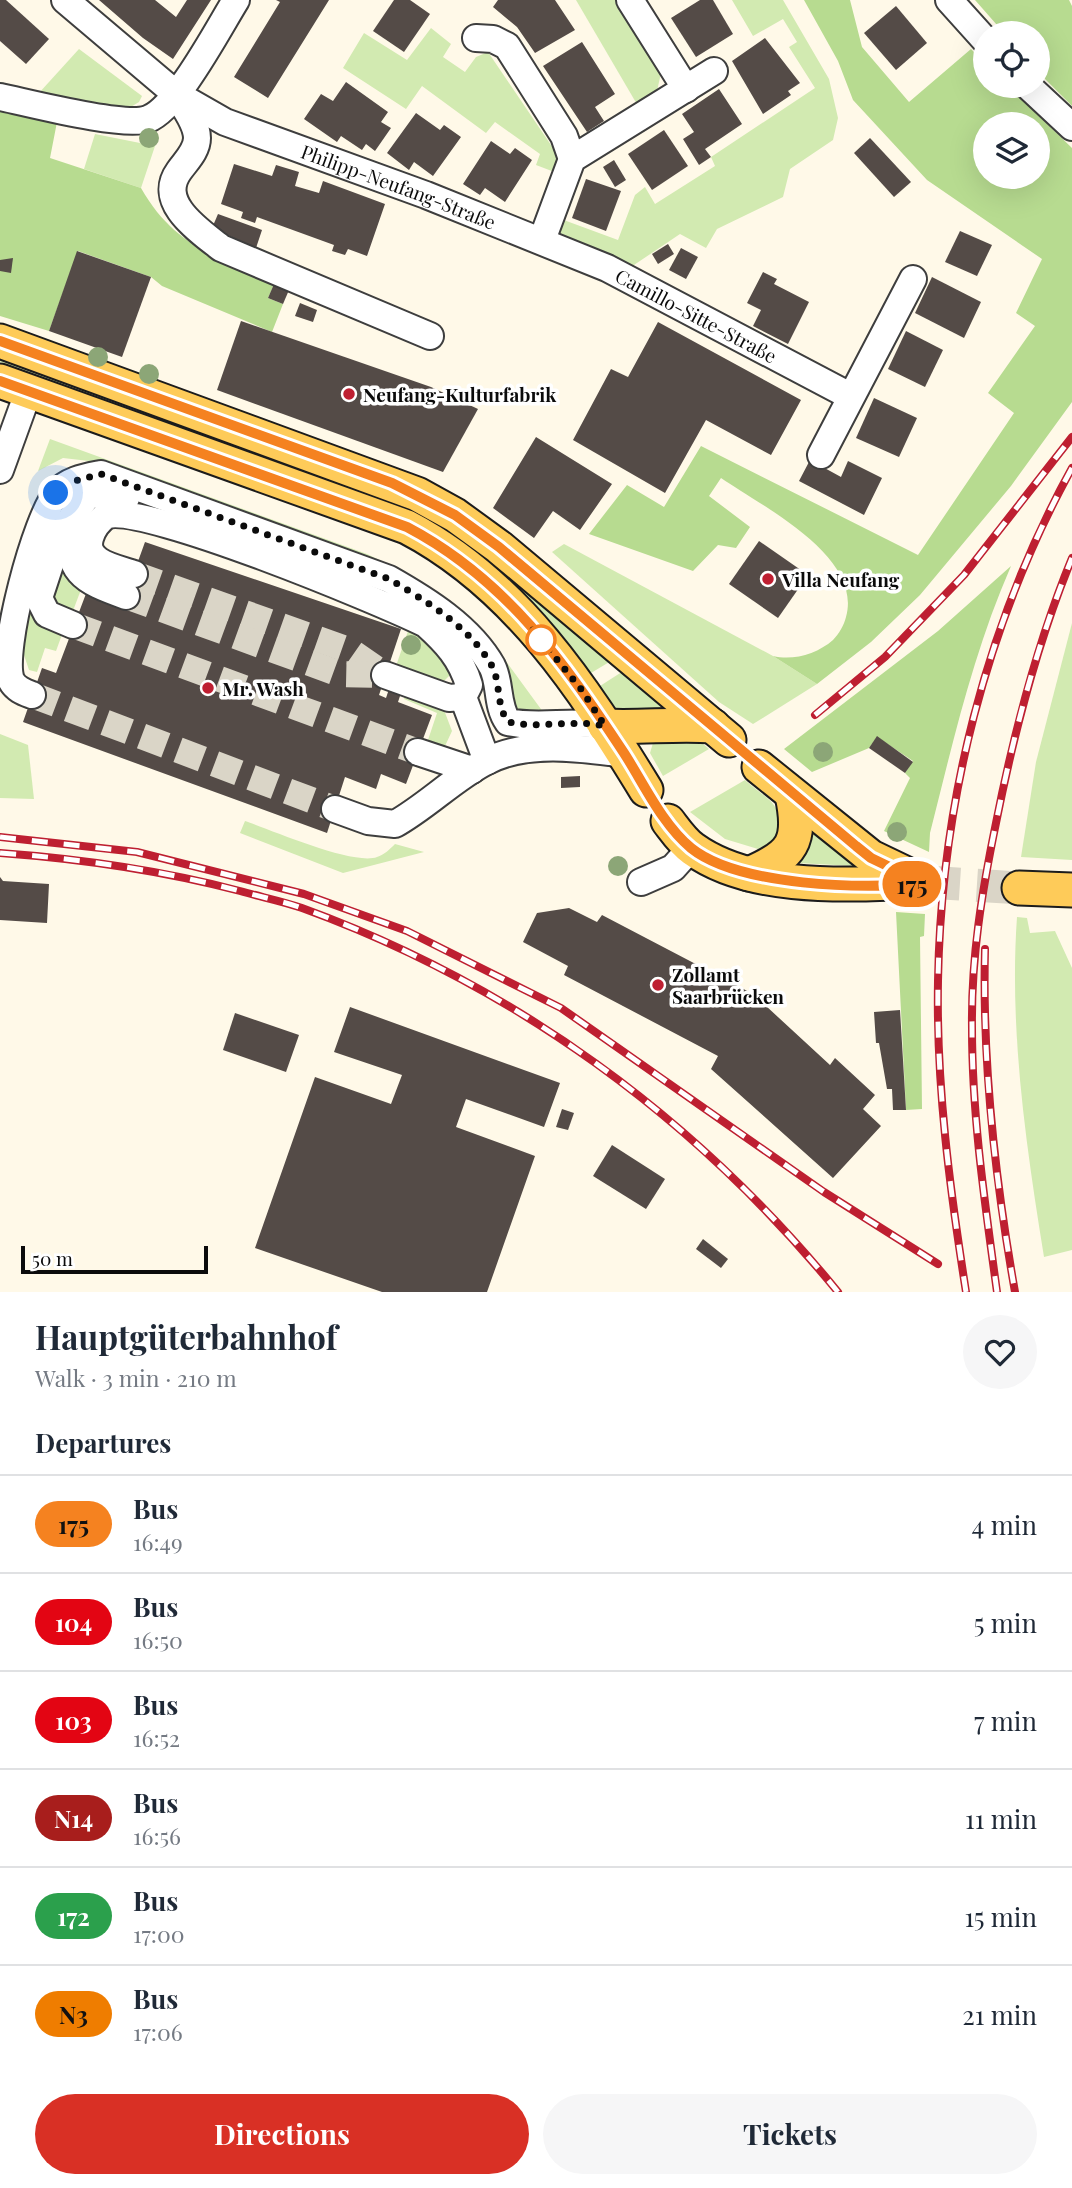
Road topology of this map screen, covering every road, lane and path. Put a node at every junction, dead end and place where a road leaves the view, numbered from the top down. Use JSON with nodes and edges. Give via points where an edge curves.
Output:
{"nodes":[{"id":1,"x":65,"y":0,"type":"edge"},
{"id":2,"x":236,"y":0,"type":"edge"},
{"id":3,"x":630,"y":0,"type":"edge"},
{"id":4,"x":949,"y":0,"type":"edge"},
{"id":5,"x":973,"y":27,"type":"edge"},
{"id":6,"x":476,"y":38,"type":"dead end"},
{"id":7,"x":714,"y":71,"type":"dead end"},
{"id":8,"x":686,"y":89,"type":"junction"},
{"id":9,"x":176,"y":94,"type":"junction"},
{"id":10,"x":0,"y":97,"type":"edge"},
{"id":11,"x":1041,"y":98,"type":"edge"},
{"id":12,"x":1072,"y":127,"type":"edge"},
{"id":13,"x":572,"y":159,"type":"junction"},
{"id":14,"x":542,"y":240,"type":"junction"},
{"id":15,"x":913,"y":279,"type":"dead end"},
{"id":16,"x":430,"y":336,"type":"dead end"},
{"id":17,"x":0,"y":341,"type":"edge"},
{"id":18,"x":14,"y":385,"type":"edge"},
{"id":19,"x":850,"y":396,"type":"junction"},
{"id":20,"x":821,"y":455,"type":"dead end"},
{"id":21,"x":0,"y":470,"type":"edge"},
{"id":22,"x":72,"y":516,"type":"junction"},
{"id":23,"x":182,"y":527,"type":"junction"},
{"id":24,"x":73,"y":625,"type":"tunnel mouth"},
{"id":25,"x":385,"y":675,"type":"dead end"},
{"id":26,"x":32,"y":695,"type":"tunnel mouth"},
{"id":27,"x":463,"y":697,"type":"junction"},
{"id":28,"x":605,"y":726,"type":"junction"},
{"id":29,"x":418,"y":752,"type":"tunnel mouth"},
{"id":30,"x":624,"y":754,"type":"junction"},
{"id":31,"x":479,"y":766,"type":"junction"},
{"id":32,"x":759,"y":767,"type":"dead end"},
{"id":33,"x":646,"y":790,"type":"dead end"},
{"id":34,"x":792,"y":795,"type":"junction"},
{"id":35,"x":335,"y":809,"type":"tunnel mouth"},
{"id":36,"x":668,"y":821,"type":"dead end"},
{"id":37,"x":691,"y":848,"type":"junction"},
{"id":38,"x":749,"y":874,"type":"junction"},
{"id":39,"x":641,"y":882,"type":"dead end"},
{"id":40,"x":1019,"y":888,"type":"tunnel mouth"},
{"id":41,"x":1072,"y":890,"type":"edge"}],
"edges":[{"from":1,"to":9,"type":"street"},
{"from":2,"to":9,"type":"street"},
{"from":3,"to":8,"type":"street"},
{"from":4,"to":5,"type":"street"},
{"from":6,"to":13,"type":"street","via":[[507,46],[564,136]]},
{"from":7,"to":8,"type":"street"},
{"from":8,"to":13,"type":"street"},
{"from":9,"to":10,"type":"street","via":[[163,111],[144,121],[121,121]]},
{"from":9,"to":14,"type":"street","name":"Philipp-Neufang-Straße","via":[[225,122]]},
{"from":9,"to":16,"type":"street","via":[[197,140],[176,175],[174,201],[193,226],[221,248]]},
{"from":11,"to":12,"type":"street"},
{"from":13,"to":14,"type":"street"},
{"from":14,"to":19,"type":"street","name":"Camillo-Sitte-Straße","via":[[607,268]]},
{"from":15,"to":19,"type":"street"},
{"from":17,"to":28,"type":"main road","via":[[417,494],[499,547],[721,733],[682,724]]},
{"from":18,"to":21,"type":"street"},
{"from":18,"to":28,"type":"main road","via":[[407,527],[443,546],[499,591],[566,670]]},
{"from":19,"to":20,"type":"street"},
{"from":22,"to":23,"type":"street","via":[[87,496],[111,492],[168,513]]},
{"from":22,"to":23,"type":"street","via":[[71,553],[79,575],[93,584],[130,585],[90,554],[91,537],[107,515],[123,514]]},
{"from":22,"to":24,"type":"street","via":[[39,598],[47,614]]},
{"from":23,"to":27,"type":"street","via":[[426,624],[463,665],[469,685]]},
{"from":25,"to":27,"type":"street","via":[[449,698]]},
{"from":26,"to":28,"type":"street","via":[[11,680],[8,658],[19,591],[56,493],[71,482],[101,474],[389,579],[427,601],[493,668],[501,711],[508,722],[526,726],[581,721]]},
{"from":27,"to":31,"type":"street"},
{"from":28,"to":30,"type":"main road"},
{"from":29,"to":31,"type":"street"},
{"from":30,"to":31,"type":"street","via":[[577,748],[526,751]]},
{"from":30,"to":33,"type":"main road"},
{"from":31,"to":35,"type":"street","via":[[395,824],[368,821]]},
{"from":32,"to":34,"type":"main road"},
{"from":34,"to":38,"type":"main road","via":[[799,825],[791,846],[771,865]]},
{"from":34,"to":38,"type":"main road","via":[[871,858],[925,883],[827,883]]},
{"from":36,"to":37,"type":"main road"},
{"from":37,"to":38,"type":"main road"},
{"from":37,"to":39,"type":"street","via":[[673,869]]},
{"from":40,"to":41,"type":"main road"}]}
